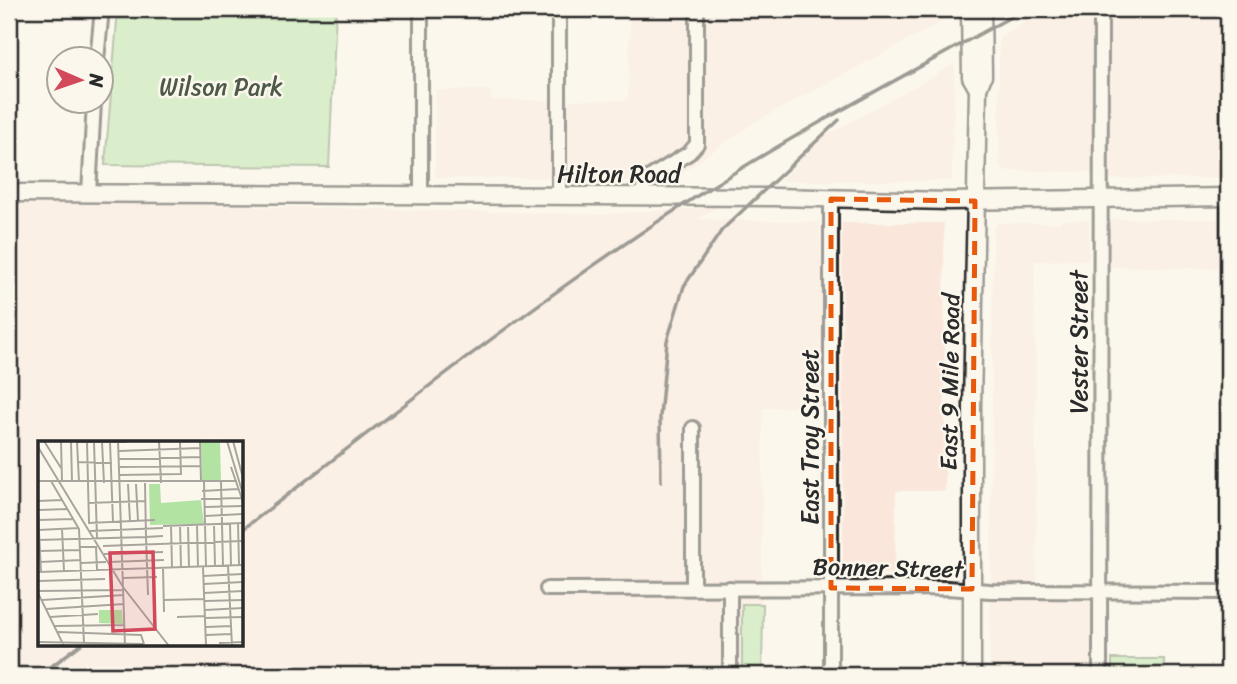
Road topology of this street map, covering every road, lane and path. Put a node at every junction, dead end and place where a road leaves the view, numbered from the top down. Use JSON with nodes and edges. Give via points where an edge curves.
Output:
{"nodes":[{"id":1,"x":102,"y":9,"type":"edge"},
{"id":2,"x":421,"y":9,"type":"edge"},
{"id":3,"x":559,"y":9,"type":"edge"},
{"id":4,"x":697,"y":9,"type":"edge"},
{"id":5,"x":970,"y":9,"type":"edge"},
{"id":6,"x":982,"y":9,"type":"edge"},
{"id":7,"x":1101,"y":9,"type":"edge"},
{"id":8,"x":1228,"y":9,"type":"edge"},
{"id":9,"x":98,"y":46,"type":"edge"},
{"id":10,"x":978,"y":89,"type":"junction"},
{"id":11,"x":93,"y":116,"type":"edge"},
{"id":12,"x":9,"y":193,"type":"edge"},
{"id":13,"x":89,"y":193,"type":"junction"},
{"id":14,"x":421,"y":195,"type":"junction"},
{"id":15,"x":559,"y":196,"type":"junction"},
{"id":16,"x":640,"y":196,"type":"junction"},
{"id":17,"x":1100,"y":197,"type":"junction"},
{"id":18,"x":1228,"y":197,"type":"edge"},
{"id":19,"x":831,"y":199,"type":"junction"},
{"id":20,"x":975,"y":201,"type":"junction"},
{"id":21,"x":694,"y":428,"type":"dead end"},
{"id":22,"x":693,"y":588,"type":"junction"},
{"id":23,"x":730,"y":588,"type":"junction"},
{"id":24,"x":831,"y":588,"type":"junction"},
{"id":25,"x":547,"y":589,"type":"dead end"},
{"id":26,"x":972,"y":589,"type":"junction"},
{"id":27,"x":1100,"y":592,"type":"junction"},
{"id":28,"x":1228,"y":592,"type":"edge"},
{"id":29,"x":730,"y":675,"type":"edge"},
{"id":30,"x":831,"y":675,"type":"edge"},
{"id":31,"x":972,"y":675,"type":"edge"},
{"id":32,"x":1100,"y":675,"type":"edge"},
{"id":33,"x":1228,"y":675,"type":"edge"}],
"edges":[{"from":1,"to":9,"type":"street"},
{"from":2,"to":14,"type":"street"},
{"from":3,"to":15,"type":"street"},
{"from":4,"to":16,"type":"street","via":[[696,144],[690,153],[645,180]]},
{"from":5,"to":10,"type":"street","name":"East 9 Mile Road","via":[[971,77]]},
{"from":6,"to":10,"type":"street","name":"East 9 Mile Road","via":[[983,76]]},
{"from":7,"to":17,"type":"street","name":"Vester Street"},
{"from":8,"to":18,"type":"street"},
{"from":10,"to":20,"type":"street","name":"East 9 Mile Road"},
{"from":11,"to":13,"type":"street"},
{"from":12,"to":13,"type":"street","name":"Hilton Road"},
{"from":13,"to":14,"type":"street","name":"Hilton Road"},
{"from":14,"to":15,"type":"street","name":"Hilton Road"},
{"from":15,"to":16,"type":"street","name":"Hilton Road"},
{"from":16,"to":19,"type":"street","name":"Hilton Road"},
{"from":17,"to":18,"type":"street","name":"Hilton Road"},
{"from":17,"to":20,"type":"street","name":"Hilton Road"},
{"from":17,"to":27,"type":"street","name":"Vester Street"},
{"from":18,"to":28,"type":"street"},
{"from":19,"to":20,"type":"street","name":"Hilton Road"},
{"from":19,"to":24,"type":"street","name":"East Troy Street"},
{"from":20,"to":26,"type":"street","name":"East 9 Mile Road"},
{"from":21,"to":22,"type":"street"},
{"from":22,"to":23,"type":"street","name":"Bonner Street"},
{"from":22,"to":25,"type":"street","name":"Bonner Street"},
{"from":23,"to":24,"type":"street","name":"Bonner Street"},
{"from":23,"to":29,"type":"street"},
{"from":24,"to":26,"type":"street","name":"Bonner Street"},
{"from":24,"to":30,"type":"street","name":"East Troy Street"},
{"from":26,"to":27,"type":"street","name":"Bonner Street"},
{"from":26,"to":31,"type":"street","name":"East 9 Mile Road"},
{"from":27,"to":28,"type":"street","name":"Bonner Street"},
{"from":27,"to":32,"type":"street","name":"Vester Street"},
{"from":28,"to":33,"type":"street"}]}
